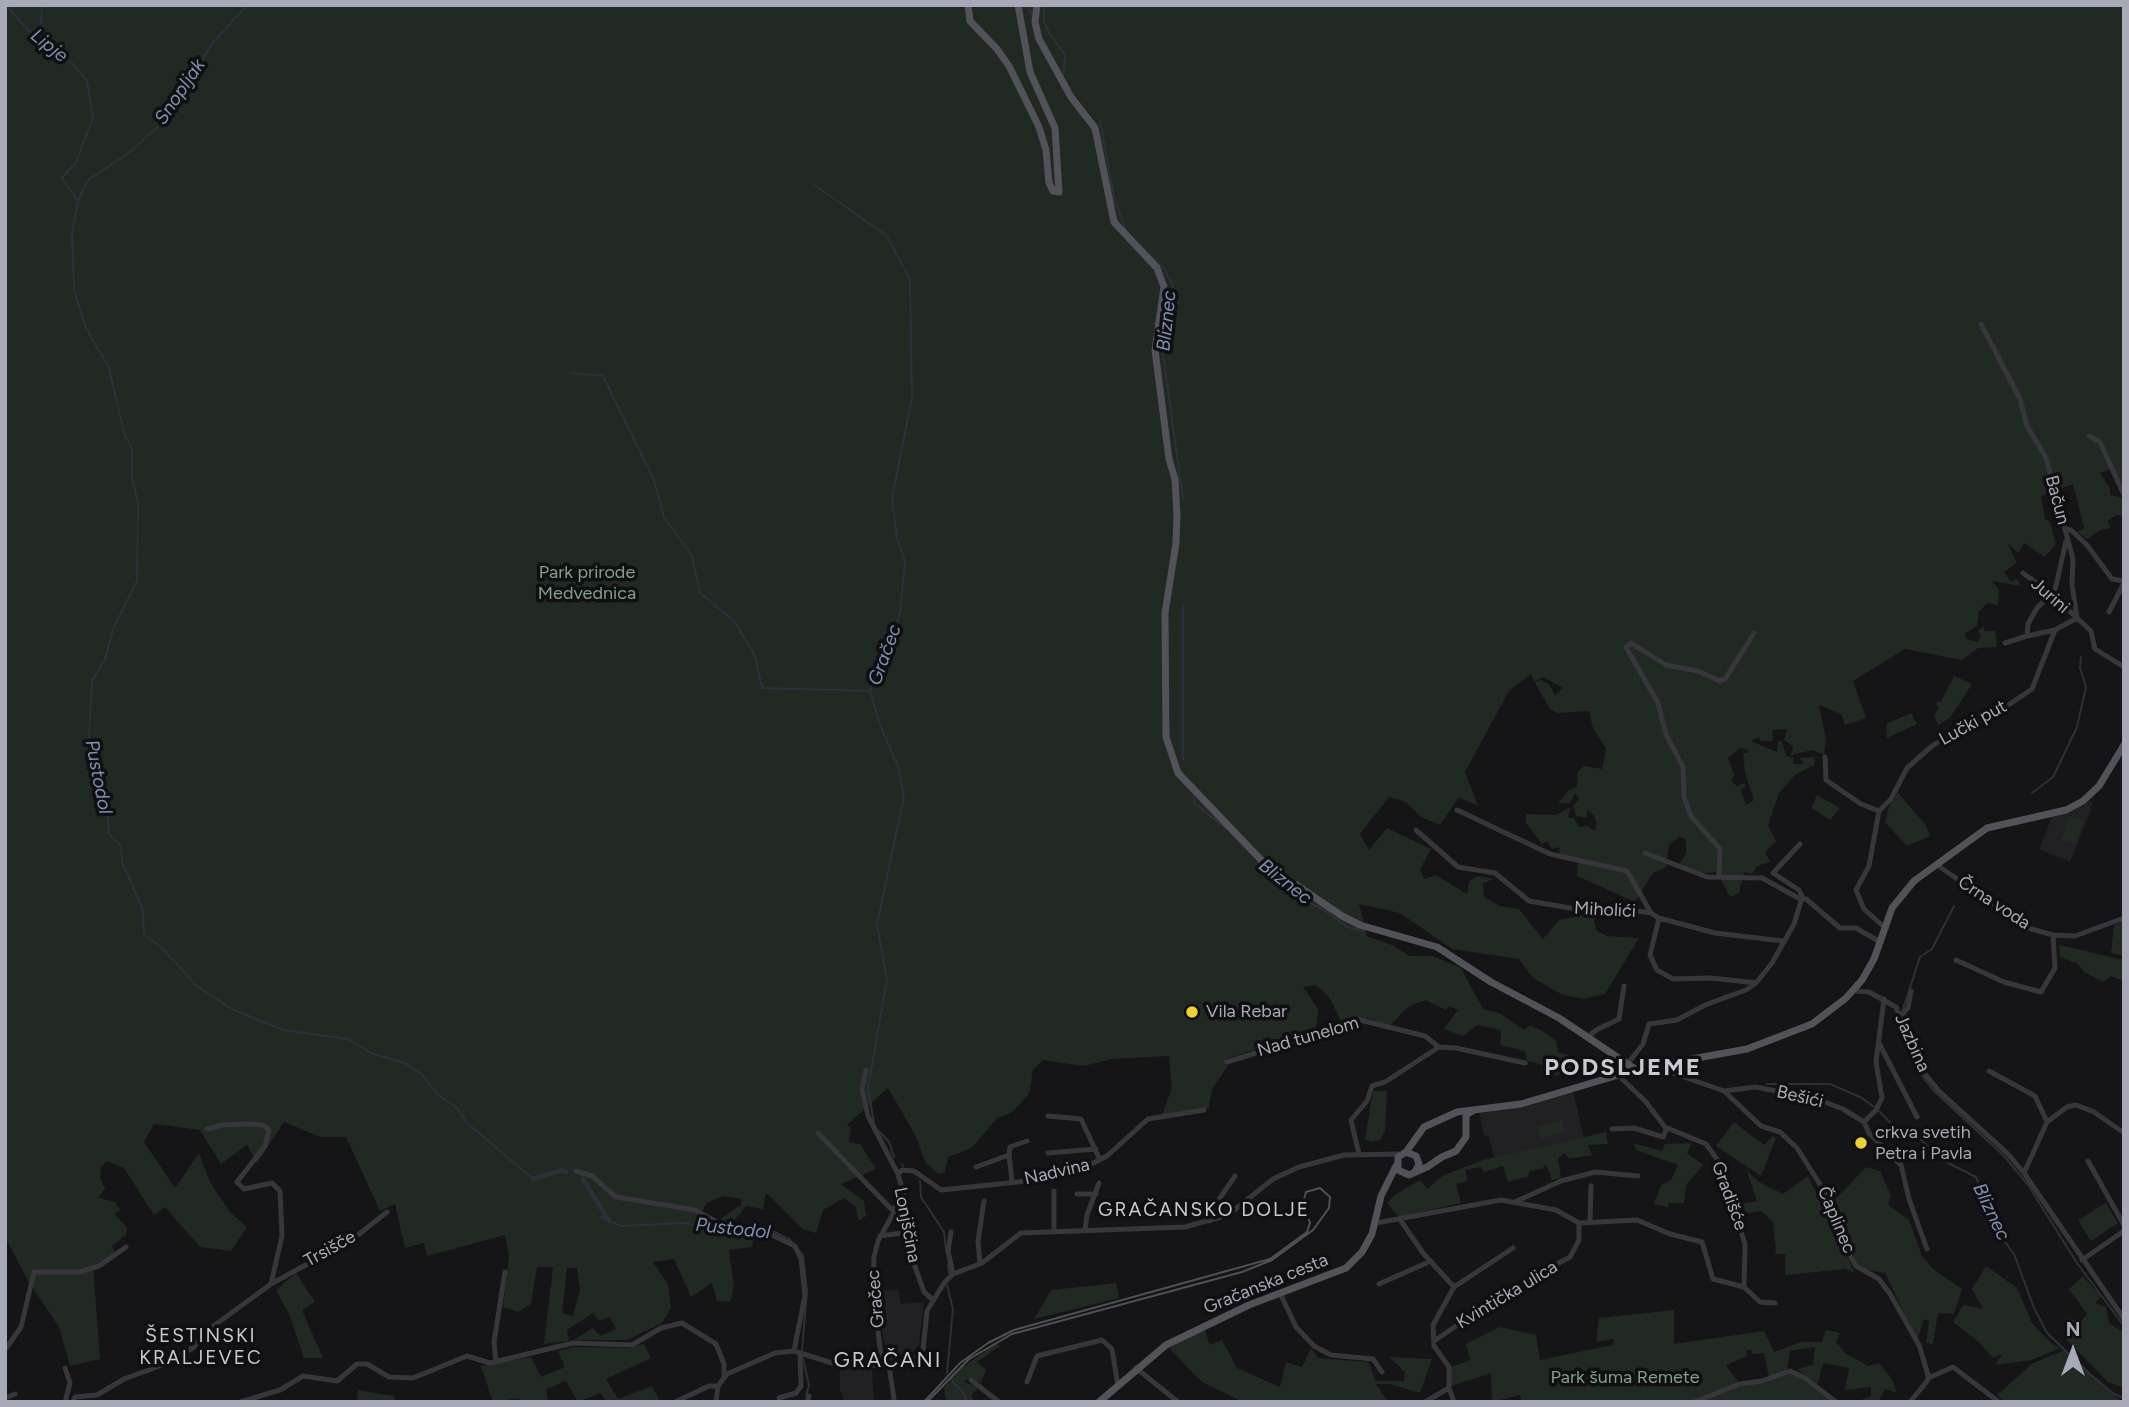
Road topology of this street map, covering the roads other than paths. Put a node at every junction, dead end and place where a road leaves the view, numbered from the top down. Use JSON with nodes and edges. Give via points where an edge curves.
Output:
{"nodes":[{"id":1,"x":968,"y":5,"type":"edge"},
{"id":2,"x":1018,"y":5,"type":"edge"},
{"id":3,"x":1037,"y":5,"type":"edge"},
{"id":4,"x":1981,"y":324,"type":"dead end"},
{"id":5,"x":2089,"y":436,"type":"dead end"},
{"id":6,"x":2124,"y":495,"type":"edge"},
{"id":7,"x":2066,"y":529,"type":"junction"},
{"id":8,"x":2067,"y":538,"type":"junction"},
{"id":9,"x":2023,"y":573,"type":"dead end"},
{"id":10,"x":2124,"y":582,"type":"edge"},
{"id":11,"x":2051,"y":594,"type":"junction"},
{"id":12,"x":2109,"y":612,"type":"dead end"},
{"id":13,"x":2077,"y":618,"type":"junction"},
{"id":14,"x":2055,"y":630,"type":"junction"},
{"id":15,"x":1754,"y":633,"type":"dead end"},
{"id":16,"x":2027,"y":636,"type":"junction"},
{"id":17,"x":2005,"y":643,"type":"dead end"},
{"id":18,"x":2124,"y":667,"type":"edge"},
{"id":19,"x":2124,"y":745,"type":"edge"},
{"id":20,"x":1825,"y":757,"type":"dead end"},
{"id":21,"x":1458,"y":810,"type":"dead end"},
{"id":22,"x":1879,"y":811,"type":"junction"},
{"id":23,"x":1416,"y":830,"type":"dead end"},
{"id":24,"x":1800,"y":844,"type":"dead end"},
{"id":25,"x":1645,"y":853,"type":"dead end"},
{"id":26,"x":1941,"y":865,"type":"junction"},
{"id":27,"x":1719,"y":877,"type":"junction"},
{"id":28,"x":1802,"y":899,"type":"junction"},
{"id":29,"x":1651,"y":913,"type":"junction"},
{"id":30,"x":1659,"y":918,"type":"junction"},
{"id":31,"x":2124,"y":918,"type":"edge"},
{"id":32,"x":1884,"y":927,"type":"junction"},
{"id":33,"x":2053,"y":935,"type":"junction"},
{"id":34,"x":1783,"y":941,"type":"junction"},
{"id":35,"x":1880,"y":942,"type":"junction"},
{"id":36,"x":1956,"y":960,"type":"dead end"},
{"id":37,"x":1862,"y":980,"type":"junction"},
{"id":38,"x":1756,"y":983,"type":"junction"},
{"id":39,"x":1624,"y":986,"type":"dead end"},
{"id":40,"x":1866,"y":991,"type":"junction"},
{"id":41,"x":1911,"y":991,"type":"dead end"},
{"id":42,"x":1850,"y":993,"type":"junction"},
{"id":43,"x":1884,"y":999,"type":"junction"},
{"id":44,"x":1901,"y":1015,"type":"junction"},
{"id":45,"x":1588,"y":1037,"type":"junction"},
{"id":46,"x":1879,"y":1044,"type":"junction"},
{"id":47,"x":1439,"y":1047,"type":"junction"},
{"id":48,"x":1607,"y":1051,"type":"junction"},
{"id":49,"x":1227,"y":1062,"type":"dead end"},
{"id":50,"x":1525,"y":1063,"type":"dead end"},
{"id":51,"x":1653,"y":1065,"type":"junction"},
{"id":52,"x":1626,"y":1066,"type":"junction"},
{"id":53,"x":1635,"y":1069,"type":"junction"},
{"id":54,"x":866,"y":1070,"type":"dead end"},
{"id":55,"x":1989,"y":1071,"type":"dead end"},
{"id":56,"x":1618,"y":1075,"type":"junction"},
{"id":57,"x":1724,"y":1091,"type":"junction"},
{"id":58,"x":1475,"y":1109,"type":"junction"},
{"id":59,"x":1203,"y":1110,"type":"dead end"},
{"id":60,"x":1457,"y":1112,"type":"junction"},
{"id":61,"x":1048,"y":1116,"type":"dead end"},
{"id":62,"x":1917,"y":1117,"type":"dead end"},
{"id":63,"x":1465,"y":1121,"type":"junction"},
{"id":64,"x":1864,"y":1122,"type":"junction"},
{"id":65,"x":2047,"y":1122,"type":"junction"},
{"id":66,"x":1667,"y":1128,"type":"junction"},
{"id":67,"x":207,"y":1129,"type":"dead end"},
{"id":68,"x":1612,"y":1129,"type":"dead end"},
{"id":69,"x":818,"y":1133,"type":"dead end"},
{"id":70,"x":2124,"y":1133,"type":"edge"},
{"id":71,"x":1027,"y":1141,"type":"dead end"},
{"id":72,"x":1096,"y":1149,"type":"junction"},
{"id":73,"x":1048,"y":1153,"type":"dead end"},
{"id":74,"x":1384,"y":1153,"type":"junction"},
{"id":75,"x":1403,"y":1153,"type":"junction"},
{"id":76,"x":1359,"y":1154,"type":"junction"},
{"id":77,"x":1009,"y":1156,"type":"junction"},
{"id":78,"x":1100,"y":1160,"type":"junction"},
{"id":79,"x":2088,"y":1161,"type":"dead end"},
{"id":80,"x":1396,"y":1164,"type":"junction"},
{"id":81,"x":976,"y":1167,"type":"dead end"},
{"id":82,"x":576,"y":1171,"type":"dead end"},
{"id":83,"x":1415,"y":1172,"type":"junction"},
{"id":84,"x":2024,"y":1173,"type":"junction"},
{"id":85,"x":898,"y":1174,"type":"junction"},
{"id":86,"x":1404,"y":1175,"type":"junction"},
{"id":87,"x":1235,"y":1176,"type":"dead end"},
{"id":88,"x":1637,"y":1176,"type":"dead end"},
{"id":89,"x":1012,"y":1182,"type":"junction"},
{"id":90,"x":1389,"y":1182,"type":"junction"},
{"id":91,"x":899,"y":1183,"type":"junction"},
{"id":92,"x":1099,"y":1183,"type":"dead end"},
{"id":93,"x":1591,"y":1186,"type":"dead end"},
{"id":94,"x":1054,"y":1191,"type":"dead end"},
{"id":95,"x":1077,"y":1194,"type":"dead end"},
{"id":96,"x":1096,"y":1194,"type":"junction"},
{"id":97,"x":984,"y":1201,"type":"dead end"},
{"id":98,"x":1517,"y":1201,"type":"junction"},
{"id":99,"x":387,"y":1212,"type":"dead end"},
{"id":100,"x":894,"y":1212,"type":"junction"},
{"id":101,"x":1590,"y":1220,"type":"junction"},
{"id":102,"x":1209,"y":1221,"type":"junction"},
{"id":103,"x":1401,"y":1221,"type":"junction"},
{"id":104,"x":1377,"y":1223,"type":"junction"},
{"id":105,"x":1579,"y":1223,"type":"junction"},
{"id":106,"x":2124,"y":1225,"type":"edge"},
{"id":107,"x":1085,"y":1230,"type":"junction"},
{"id":108,"x":1054,"y":1231,"type":"junction"},
{"id":109,"x":2124,"y":1231,"type":"edge"},
{"id":110,"x":910,"y":1232,"type":"junction"},
{"id":111,"x":951,"y":1232,"type":"dead end"},
{"id":112,"x":880,"y":1236,"type":"junction"},
{"id":113,"x":127,"y":1247,"type":"dead end"},
{"id":114,"x":1513,"y":1248,"type":"dead end"},
{"id":115,"x":1927,"y":1249,"type":"dead end"},
{"id":116,"x":2081,"y":1260,"type":"junction"},
{"id":117,"x":1431,"y":1261,"type":"junction"},
{"id":118,"x":980,"y":1264,"type":"junction"},
{"id":119,"x":505,"y":1272,"type":"dead end"},
{"id":120,"x":953,"y":1275,"type":"junction"},
{"id":121,"x":271,"y":1284,"type":"junction"},
{"id":122,"x":1379,"y":1284,"type":"dead end"},
{"id":123,"x":1454,"y":1287,"type":"junction"},
{"id":124,"x":1744,"y":1287,"type":"junction"},
{"id":125,"x":1280,"y":1293,"type":"junction"},
{"id":126,"x":932,"y":1299,"type":"junction"},
{"id":127,"x":1774,"y":1303,"type":"dead end"},
{"id":128,"x":2124,"y":1319,"type":"edge"},
{"id":129,"x":1434,"y":1341,"type":"junction"},
{"id":130,"x":5,"y":1350,"type":"edge"},
{"id":131,"x":797,"y":1352,"type":"junction"},
{"id":132,"x":496,"y":1362,"type":"junction"},
{"id":133,"x":724,"y":1364,"type":"junction"},
{"id":134,"x":882,"y":1364,"type":"junction"},
{"id":135,"x":889,"y":1366,"type":"junction"},
{"id":136,"x":65,"y":1368,"type":"dead end"},
{"id":137,"x":1136,"y":1368,"type":"junction"},
{"id":138,"x":732,"y":1371,"type":"junction"},
{"id":139,"x":1382,"y":1372,"type":"dead end"},
{"id":140,"x":724,"y":1377,"type":"junction"},
{"id":141,"x":1928,"y":1378,"type":"junction"},
{"id":142,"x":971,"y":1380,"type":"dead end"},
{"id":143,"x":1027,"y":1382,"type":"dead end"},
{"id":144,"x":1118,"y":1386,"type":"junction"},
{"id":145,"x":718,"y":1387,"type":"junction"},
{"id":146,"x":1449,"y":1388,"type":"junction"},
{"id":147,"x":15,"y":1394,"type":"dead end"},
{"id":148,"x":5,"y":1398,"type":"edge"},
{"id":149,"x":779,"y":1398,"type":"dead end"},
{"id":150,"x":894,"y":1399,"type":"dead end"},
{"id":151,"x":65,"y":1402,"type":"edge"},
{"id":152,"x":73,"y":1402,"type":"edge"},
{"id":153,"x":240,"y":1402,"type":"edge"},
{"id":154,"x":675,"y":1402,"type":"edge"},
{"id":155,"x":716,"y":1402,"type":"edge"},
{"id":156,"x":999,"y":1402,"type":"edge"},
{"id":157,"x":1100,"y":1402,"type":"edge"},
{"id":158,"x":1178,"y":1402,"type":"edge"},
{"id":159,"x":1425,"y":1402,"type":"edge"},
{"id":160,"x":1454,"y":1402,"type":"edge"},
{"id":161,"x":1694,"y":1402,"type":"edge"},
{"id":162,"x":1836,"y":1402,"type":"edge"},
{"id":163,"x":1910,"y":1402,"type":"edge"},
{"id":164,"x":1998,"y":1402,"type":"edge"}],
"edges":[{"from":1,"to":2,"type":"main road","via":[[970,21],[1009,66],[1039,127],[1049,183],[1059,192],[1055,128],[1030,72]]},
{"from":3,"to":45,"type":"main road","via":[[1039,39],[1071,97],[1095,128],[1114,222],[1157,268],[1164,287],[1156,349],[1177,509],[1166,612],[1166,737],[1178,773],[1264,863],[1342,916],[1437,947]]},
{"from":4,"to":7,"type":"street","name":"Bačun","via":[[2046,458]]},
{"from":5,"to":6,"type":"street","via":[[2100,442]]},
{"from":7,"to":8,"type":"street","name":"Bačun"},
{"from":7,"to":10,"type":"street","via":[[2087,545],[2112,579]]},
{"from":8,"to":11,"type":"street","via":[[2061,572]]},
{"from":8,"to":13,"type":"street","name":"Bačun"},
{"from":9,"to":11,"type":"street","name":"Jurini"},
{"from":10,"to":12,"type":"street"},
{"from":11,"to":13,"type":"street","name":"Jurini"},
{"from":11,"to":16,"type":"street","via":[[2037,608]]},
{"from":13,"to":14,"type":"street"},
{"from":13,"to":18,"type":"street","name":"Bačun","via":[[2091,631],[2095,649]]},
{"from":14,"to":16,"type":"street"},
{"from":14,"to":22,"type":"street","name":"Lučki put","via":[[2032,689],[1932,747],[1907,768],[1891,799]]},
{"from":15,"to":27,"type":"street","via":[[1725,680],[1720,681],[1698,671],[1666,666],[1631,643],[1626,647],[1658,703],[1683,767],[1684,797],[1691,816],[1720,849]]},
{"from":16,"to":17,"type":"street"},
{"from":19,"to":26,"type":"main road","via":[[2099,786],[2083,801],[2051,814],[1996,824],[1979,832]]},
{"from":20,"to":22,"type":"street","via":[[1826,780]]},
{"from":21,"to":29,"type":"street","name":"Miholići","via":[[1550,854],[1627,871]]},
{"from":22,"to":32,"type":"street","via":[[1869,866],[1856,890],[1864,909]]},
{"from":23,"to":29,"type":"street","name":"Miholići","via":[[1458,867],[1495,873],[1529,901],[1582,910]]},
{"from":24,"to":28,"type":"street","via":[[1773,873],[1796,887]]},
{"from":25,"to":27,"type":"street","via":[[1692,874]]},
{"from":26,"to":32,"type":"main road","via":[[1902,892]]},
{"from":26,"to":33,"type":"street","name":"Črna voda","via":[[2028,928]]},
{"from":27,"to":28,"type":"street","via":[[1762,878]]},
{"from":28,"to":34,"type":"street"},
{"from":28,"to":35,"type":"street","via":[[1840,928],[1856,928]]},
{"from":29,"to":30,"type":"street","name":"Miholići"},
{"from":30,"to":34,"type":"street","name":"Miholići","via":[[1716,933]]},
{"from":30,"to":38,"type":"street","via":[[1650,955],[1657,970],[1673,979]]},
{"from":31,"to":33,"type":"street","name":"Črna voda","via":[[2075,936]]},
{"from":32,"to":35,"type":"main road"},
{"from":33,"to":36,"type":"street","name":"Črna voda","via":[[2055,968],[2041,992],[2004,982]]},
{"from":34,"to":38,"type":"street"},
{"from":35,"to":37,"type":"main road"},
{"from":37,"to":40,"type":"street"},
{"from":37,"to":42,"type":"main road"},
{"from":38,"to":52,"type":"street","via":[[1678,1020],[1649,1024],[1640,1049]]},
{"from":39,"to":45,"type":"street","via":[[1619,1019]]},
{"from":40,"to":42,"type":"street"},
{"from":40,"to":43,"type":"street","name":"Jazbina"},
{"from":41,"to":44,"type":"street","via":[[1908,1008]]},
{"from":42,"to":51,"type":"main road","via":[[1827,1014],[1787,1035],[1747,1049]]},
{"from":43,"to":44,"type":"street","name":"Jazbina"},
{"from":43,"to":46,"type":"street"},
{"from":44,"to":84,"type":"street","name":"Jazbina","via":[[1921,1069]]},
{"from":45,"to":48,"type":"main road"},
{"from":46,"to":62,"type":"street"},
{"from":46,"to":64,"type":"street","via":[[1876,1062],[1882,1098]]},
{"from":47,"to":49,"type":"street","name":"Nad tunelom","via":[[1425,1036],[1360,1020]]},
{"from":47,"to":50,"type":"street","name":"Nad tunelom"},
{"from":47,"to":76,"type":"street","via":[[1372,1086],[1367,1101],[1351,1120]]},
{"from":48,"to":52,"type":"main road"},
{"from":48,"to":56,"type":"main road"},
{"from":51,"to":53,"type":"main road"},
{"from":51,"to":57,"type":"street","name":"Bešići","via":[[1659,1071]]},
{"from":52,"to":53,"type":"main road"},
{"from":53,"to":56,"type":"main road"},
{"from":54,"to":85,"type":"street","name":"Lonjščina","via":[[862,1089],[867,1116]]},
{"from":55,"to":65,"type":"street","via":[[2035,1096]]},
{"from":56,"to":58,"type":"main road","via":[[1521,1104]]},
{"from":56,"to":66,"type":"street","name":"Gradišće"},
{"from":57,"to":64,"type":"street","name":"Bešići","via":[[1755,1087],[1797,1094],[1843,1109]]},
{"from":57,"to":141,"type":"street","name":"Čaplinec","via":[[1761,1126],[1780,1132],[1809,1163],[1828,1197],[1843,1244],[1856,1266],[1880,1279],[1919,1345]]},
{"from":58,"to":60,"type":"main road"},
{"from":58,"to":63,"type":"main road"},
{"from":59,"to":78,"type":"street","name":"Nadvina","via":[[1148,1119]]},
{"from":60,"to":63,"type":"main road"},
{"from":60,"to":75,"type":"main road","via":[[1424,1127]]},
{"from":61,"to":72,"type":"street","name":"Nadvina","via":[[1081,1119]]},
{"from":63,"to":83,"type":"main road","via":[[1463,1146]]},
{"from":64,"to":115,"type":"street","via":[[1868,1133],[1901,1165]]},
{"from":65,"to":70,"type":"street","via":[[2076,1105],[2107,1118]]},
{"from":65,"to":84,"type":"street"},
{"from":66,"to":68,"type":"street","via":[[1663,1137],[1634,1128]]},
{"from":66,"to":124,"type":"street","name":"Gradišće","via":[[1706,1143],[1719,1162],[1745,1244]]},
{"from":67,"to":121,"type":"street","via":[[246,1124],[269,1130],[265,1146],[237,1182],[244,1189],[272,1183],[280,1191],[282,1241]]},
{"from":69,"to":100,"type":"street"},
{"from":71,"to":77,"type":"street","name":"Nadvina","via":[[1010,1147]]},
{"from":72,"to":73,"type":"street","name":"Nadvina"},
{"from":72,"to":78,"type":"street","name":"Nadvina"},
{"from":74,"to":75,"type":"street"},
{"from":74,"to":76,"type":"street"},
{"from":74,"to":80,"type":"street"},
{"from":75,"to":80,"type":"main road","name":"Gračanska cesta"},
{"from":75,"to":83,"type":"main road","via":[[1418,1159]]},
{"from":76,"to":102,"type":"street","via":[[1293,1169],[1267,1183],[1233,1212]]},
{"from":77,"to":81,"type":"street","name":"Nadvina"},
{"from":77,"to":89,"type":"street","name":"Nadvina"},
{"from":78,"to":89,"type":"street","name":"Nadvina","via":[[1078,1171]]},
{"from":79,"to":106,"type":"street"},
{"from":80,"to":86,"type":"main road"},
{"from":80,"to":90,"type":"main road","name":"Gračanska cesta"},
{"from":82,"to":131,"type":"street","via":[[592,1176],[616,1197],[695,1210],[734,1231],[775,1235],[795,1246],[800,1253],[804,1295]]},
{"from":83,"to":86,"type":"main road"},
{"from":84,"to":116,"type":"street","name":"Jazbina"},
{"from":85,"to":89,"type":"street","name":"Nadvina","via":[[914,1171],[941,1190]]},
{"from":85,"to":91,"type":"street","name":"Lonjščina"},
{"from":86,"to":90,"type":"main road"},
{"from":87,"to":102,"type":"street"},
{"from":88,"to":98,"type":"street","via":[[1595,1172]]},
{"from":90,"to":104,"type":"main road","name":"Gračanska cesta","via":[[1380,1198]]},
{"from":91,"to":100,"type":"street"},
{"from":91,"to":110,"type":"street","name":"Lonjščina"},
{"from":92,"to":96,"type":"street"},
{"from":93,"to":101,"type":"street"},
{"from":94,"to":108,"type":"street"},
{"from":95,"to":96,"type":"street"},
{"from":96,"to":107,"type":"street"},
{"from":97,"to":118,"type":"street"},
{"from":98,"to":103,"type":"street","via":[[1489,1201]]},
{"from":98,"to":105,"type":"street","via":[[1556,1210]]},
{"from":99,"to":121,"type":"street","name":"Trsišče","via":[[353,1239]]},
{"from":100,"to":112,"type":"street","name":"Gračec"},
{"from":101,"to":105,"type":"street"},
{"from":101,"to":124,"type":"street","via":[[1637,1220],[1702,1241],[1713,1279]]},
{"from":102,"to":107,"type":"street","via":[[1175,1228]]},
{"from":103,"to":104,"type":"street"},
{"from":103,"to":117,"type":"street"},
{"from":104,"to":125,"type":"main road","name":"Gračanska cesta","via":[[1365,1248],[1346,1268]]},
{"from":105,"to":129,"type":"street","name":"Kvintička ulica","via":[[1579,1240],[1570,1257]]},
{"from":107,"to":108,"type":"street"},
{"from":108,"to":118,"type":"street","via":[[1018,1234]]},
{"from":109,"to":116,"type":"street"},
{"from":110,"to":112,"type":"street"},
{"from":110,"to":126,"type":"street","name":"Lonjščina","via":[[912,1258],[924,1292]]},
{"from":111,"to":120,"type":"street","via":[[948,1251]]},
{"from":112,"to":134,"type":"street","name":"Gračec","via":[[873,1264]]},
{"from":113,"to":130,"type":"street","via":[[99,1266],[80,1272],[34,1272],[23,1322]]},
{"from":114,"to":123,"type":"street"},
{"from":116,"to":128,"type":"street","name":"Jazbina"},
{"from":117,"to":122,"type":"street"},
{"from":117,"to":123,"type":"street"},
{"from":118,"to":120,"type":"street"},
{"from":119,"to":132,"type":"street","via":[[494,1342]]},
{"from":120,"to":126,"type":"street"},
{"from":121,"to":152,"type":"street","via":[[168,1363],[97,1395],[75,1396]]},
{"from":123,"to":129,"type":"street","via":[[1433,1325]]},
{"from":124,"to":127,"type":"street","via":[[1760,1302]]},
{"from":125,"to":137,"type":"main road","name":"Gračanska cesta","via":[[1193,1331]]},
{"from":125,"to":139,"type":"street","via":[[1296,1327],[1314,1346],[1331,1354],[1373,1359]]},
{"from":126,"to":135,"type":"street","via":[[921,1354],[903,1365]]},
{"from":129,"to":146,"type":"street","via":[[1449,1367]]},
{"from":131,"to":134,"type":"street","via":[[835,1364]]},
{"from":131,"to":138,"type":"street","via":[[768,1354]]},
{"from":131,"to":149,"type":"street","via":[[801,1386]]},
{"from":132,"to":133,"type":"street","via":[[573,1343],[632,1345],[661,1328],[684,1323],[713,1341]]},
{"from":132,"to":153,"type":"street","via":[[483,1363],[467,1356],[422,1376],[402,1379],[357,1364],[337,1381],[303,1377],[280,1390]]},
{"from":133,"to":138,"type":"street"},
{"from":133,"to":140,"type":"street"},
{"from":134,"to":135,"type":"street"},
{"from":135,"to":150,"type":"street"},
{"from":136,"to":151,"type":"street","via":[[70,1383]]},
{"from":137,"to":144,"type":"main road","name":"Gračanska cesta"},
{"from":137,"to":158,"type":"street"},
{"from":138,"to":140,"type":"street"},
{"from":140,"to":145,"type":"street"},
{"from":141,"to":163,"type":"street"},
{"from":141,"to":164,"type":"street","via":[[1953,1367]]},
{"from":142,"to":156,"type":"street"},
{"from":143,"to":144,"type":"street","via":[[1037,1356],[1104,1340],[1112,1349]]},
{"from":144,"to":157,"type":"main road","name":"Gračanska cesta"},
{"from":145,"to":154,"type":"street","via":[[709,1386]]},
{"from":145,"to":155,"type":"street"},
{"from":146,"to":159,"type":"street"},
{"from":146,"to":160,"type":"street"},
{"from":147,"to":148,"type":"street"},
{"from":161,"to":162,"type":"street","via":[[1790,1371]]}]}
